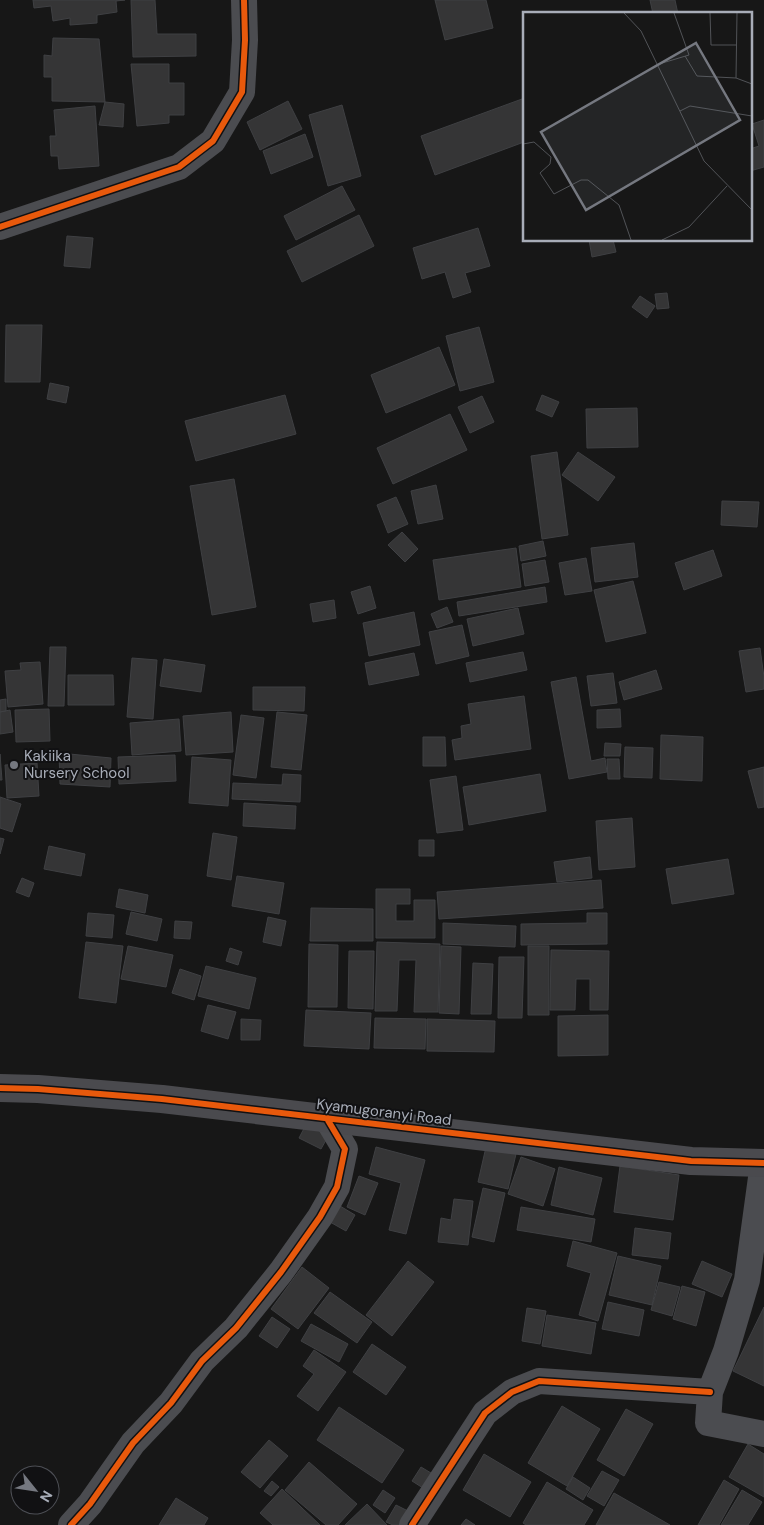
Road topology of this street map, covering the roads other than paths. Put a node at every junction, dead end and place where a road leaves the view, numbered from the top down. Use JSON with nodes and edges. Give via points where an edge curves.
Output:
{"nodes":[{"id":1,"x":244,"y":0,"type":"edge"},
{"id":2,"x":0,"y":227,"type":"edge"},
{"id":3,"x":0,"y":1088,"type":"edge"},
{"id":4,"x":326,"y":1117,"type":"junction"},
{"id":5,"x":763,"y":1163,"type":"edge"},
{"id":6,"x":710,"y":1392,"type":"junction"},
{"id":7,"x":764,"y":1434,"type":"edge"},
{"id":8,"x":71,"y":1525,"type":"edge"},
{"id":9,"x":412,"y":1525,"type":"edge"}],
"edges":[{"from":1,"to":2,"type":"street","via":[[242,92],[214,141],[179,167]]},
{"from":3,"to":4,"type":"street","name":"Kyamugoranyi Road","via":[[162,1099]]},
{"from":4,"to":5,"type":"street","name":"Kyamugoranyi Road","via":[[691,1161]]},
{"from":4,"to":8,"type":"street","via":[[345,1148],[337,1187],[320,1217],[236,1328],[202,1361],[171,1403],[133,1443]]},
{"from":5,"to":6,"type":"street","via":[[747,1280]]},
{"from":6,"to":7,"type":"street","via":[[708,1423]]},
{"from":6,"to":9,"type":"street","via":[[539,1381],[512,1392],[485,1413]]}]}
